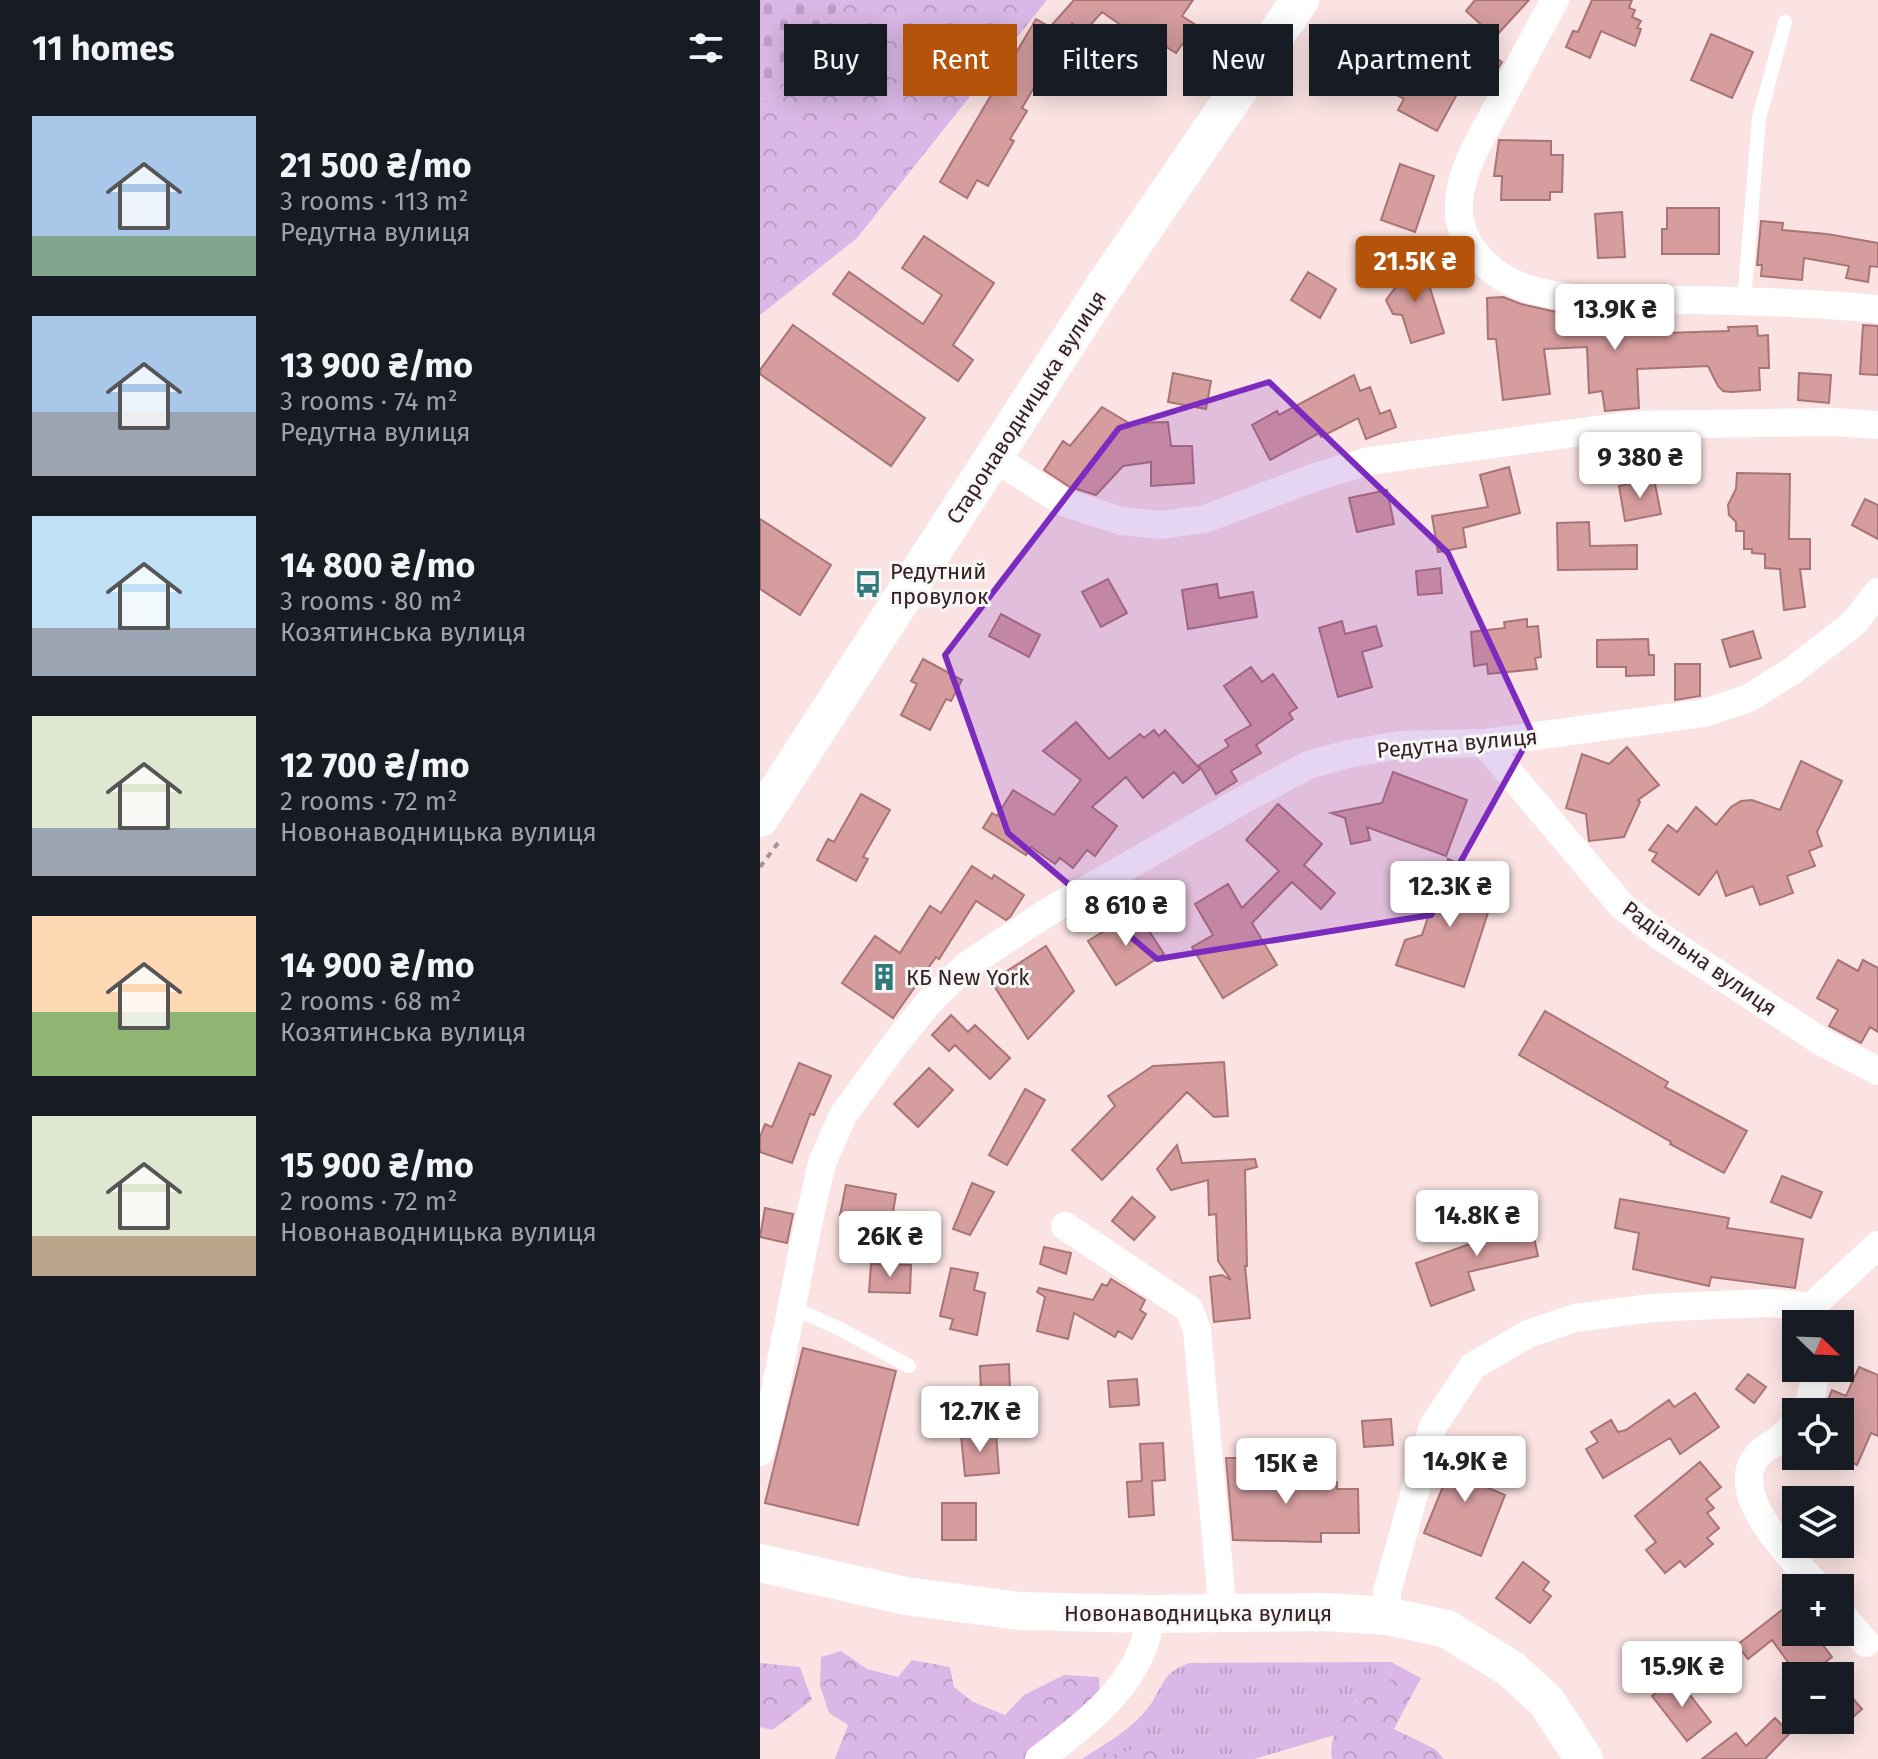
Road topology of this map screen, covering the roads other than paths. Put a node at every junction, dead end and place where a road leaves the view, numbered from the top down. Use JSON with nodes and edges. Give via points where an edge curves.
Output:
{"nodes":[{"id":1,"x":1300,"y":0,"type":"edge"},
{"id":2,"x":1555,"y":0,"type":"edge"},
{"id":3,"x":1785,"y":22,"type":"dead end"},
{"id":4,"x":1744,"y":301,"type":"junction"},
{"id":5,"x":1878,"y":309,"type":"edge"},
{"id":6,"x":1878,"y":425,"type":"edge"},
{"id":7,"x":993,"y":457,"type":"junction"},
{"id":8,"x":1878,"y":592,"type":"edge"},
{"id":9,"x":1484,"y":743,"type":"junction"},
{"id":10,"x":760,"y":818,"type":"edge"},
{"id":11,"x":1878,"y":1071,"type":"edge"},
{"id":12,"x":1065,"y":1226,"type":"dead end"},
{"id":13,"x":1878,"y":1245,"type":"edge"},
{"id":14,"x":792,"y":1307,"type":"junction"},
{"id":15,"x":1793,"y":1310,"type":"edge"},
{"id":16,"x":1819,"y":1310,"type":"edge"},
{"id":17,"x":909,"y":1366,"type":"dead end"},
{"id":18,"x":1782,"y":1438,"type":"edge"},
{"id":19,"x":760,"y":1452,"type":"edge"},
{"id":20,"x":760,"y":1563,"type":"edge"},
{"id":21,"x":1807,"y":1574,"type":"edge"},
{"id":22,"x":1223,"y":1613,"type":"junction"},
{"id":23,"x":1150,"y":1614,"type":"junction"},
{"id":24,"x":1387,"y":1616,"type":"junction"},
{"id":25,"x":1854,"y":1629,"type":"edge"},
{"id":26,"x":1866,"y":1643,"type":"dead end"},
{"id":27,"x":1039,"y":1759,"type":"edge"},
{"id":28,"x":1584,"y":1759,"type":"edge"}],
"edges":[{"from":1,"to":7,"type":"main road","name":"Старонаводницька вулиця"},
{"from":2,"to":4,"type":"street","via":[[1467,165],[1458,204],[1463,236],[1500,275],[1542,293],[1612,300]]},
{"from":3,"to":4,"type":"lane","via":[[1759,118]]},
{"from":4,"to":5,"type":"street"},
{"from":6,"to":7,"type":"street","via":[[1632,425],[1369,461],[1205,519],[1161,525],[1121,521],[1063,502]]},
{"from":7,"to":10,"type":"main road","name":"Старонаводницька вулиця"},
{"from":8,"to":9,"type":"street","name":"Редутна вулиця","via":[[1854,623],[1749,698],[1704,713]]},
{"from":9,"to":11,"type":"street","name":"Радіальна вулиця","via":[[1622,906],[1764,1005]]},
{"from":9,"to":14,"type":"street","name":"Редутна вулиця","via":[[1399,745],[1308,765],[1048,912],[966,966],[930,1001],[843,1115],[822,1163]]},
{"from":12,"to":22,"type":"street","via":[[1189,1309],[1197,1330]]},
{"from":13,"to":16,"type":"street"},
{"from":14,"to":17,"type":"lane"},
{"from":14,"to":19,"type":"street","name":"Редутна вулиця"},
{"from":15,"to":24,"type":"street","via":[[1768,1303],[1651,1308],[1575,1318],[1528,1334],[1473,1366],[1433,1426],[1389,1583]]},
{"from":18,"to":21,"type":"street","via":[[1754,1460],[1750,1487],[1768,1530]]},
{"from":20,"to":23,"type":"main road","name":"Новонаводницька вулиця","via":[[964,1604],[1019,1611]]},
{"from":22,"to":23,"type":"main road","name":"Новонаводницька вулиця"},
{"from":22,"to":24,"type":"main road","name":"Новонаводницька вулиця"},
{"from":23,"to":27,"type":"street","via":[[1133,1669],[1105,1704]]},
{"from":24,"to":28,"type":"main road","name":"Новонаводницька вулиця","via":[[1447,1629],[1511,1669],[1546,1701]]},
{"from":25,"to":26,"type":"street"}]}
